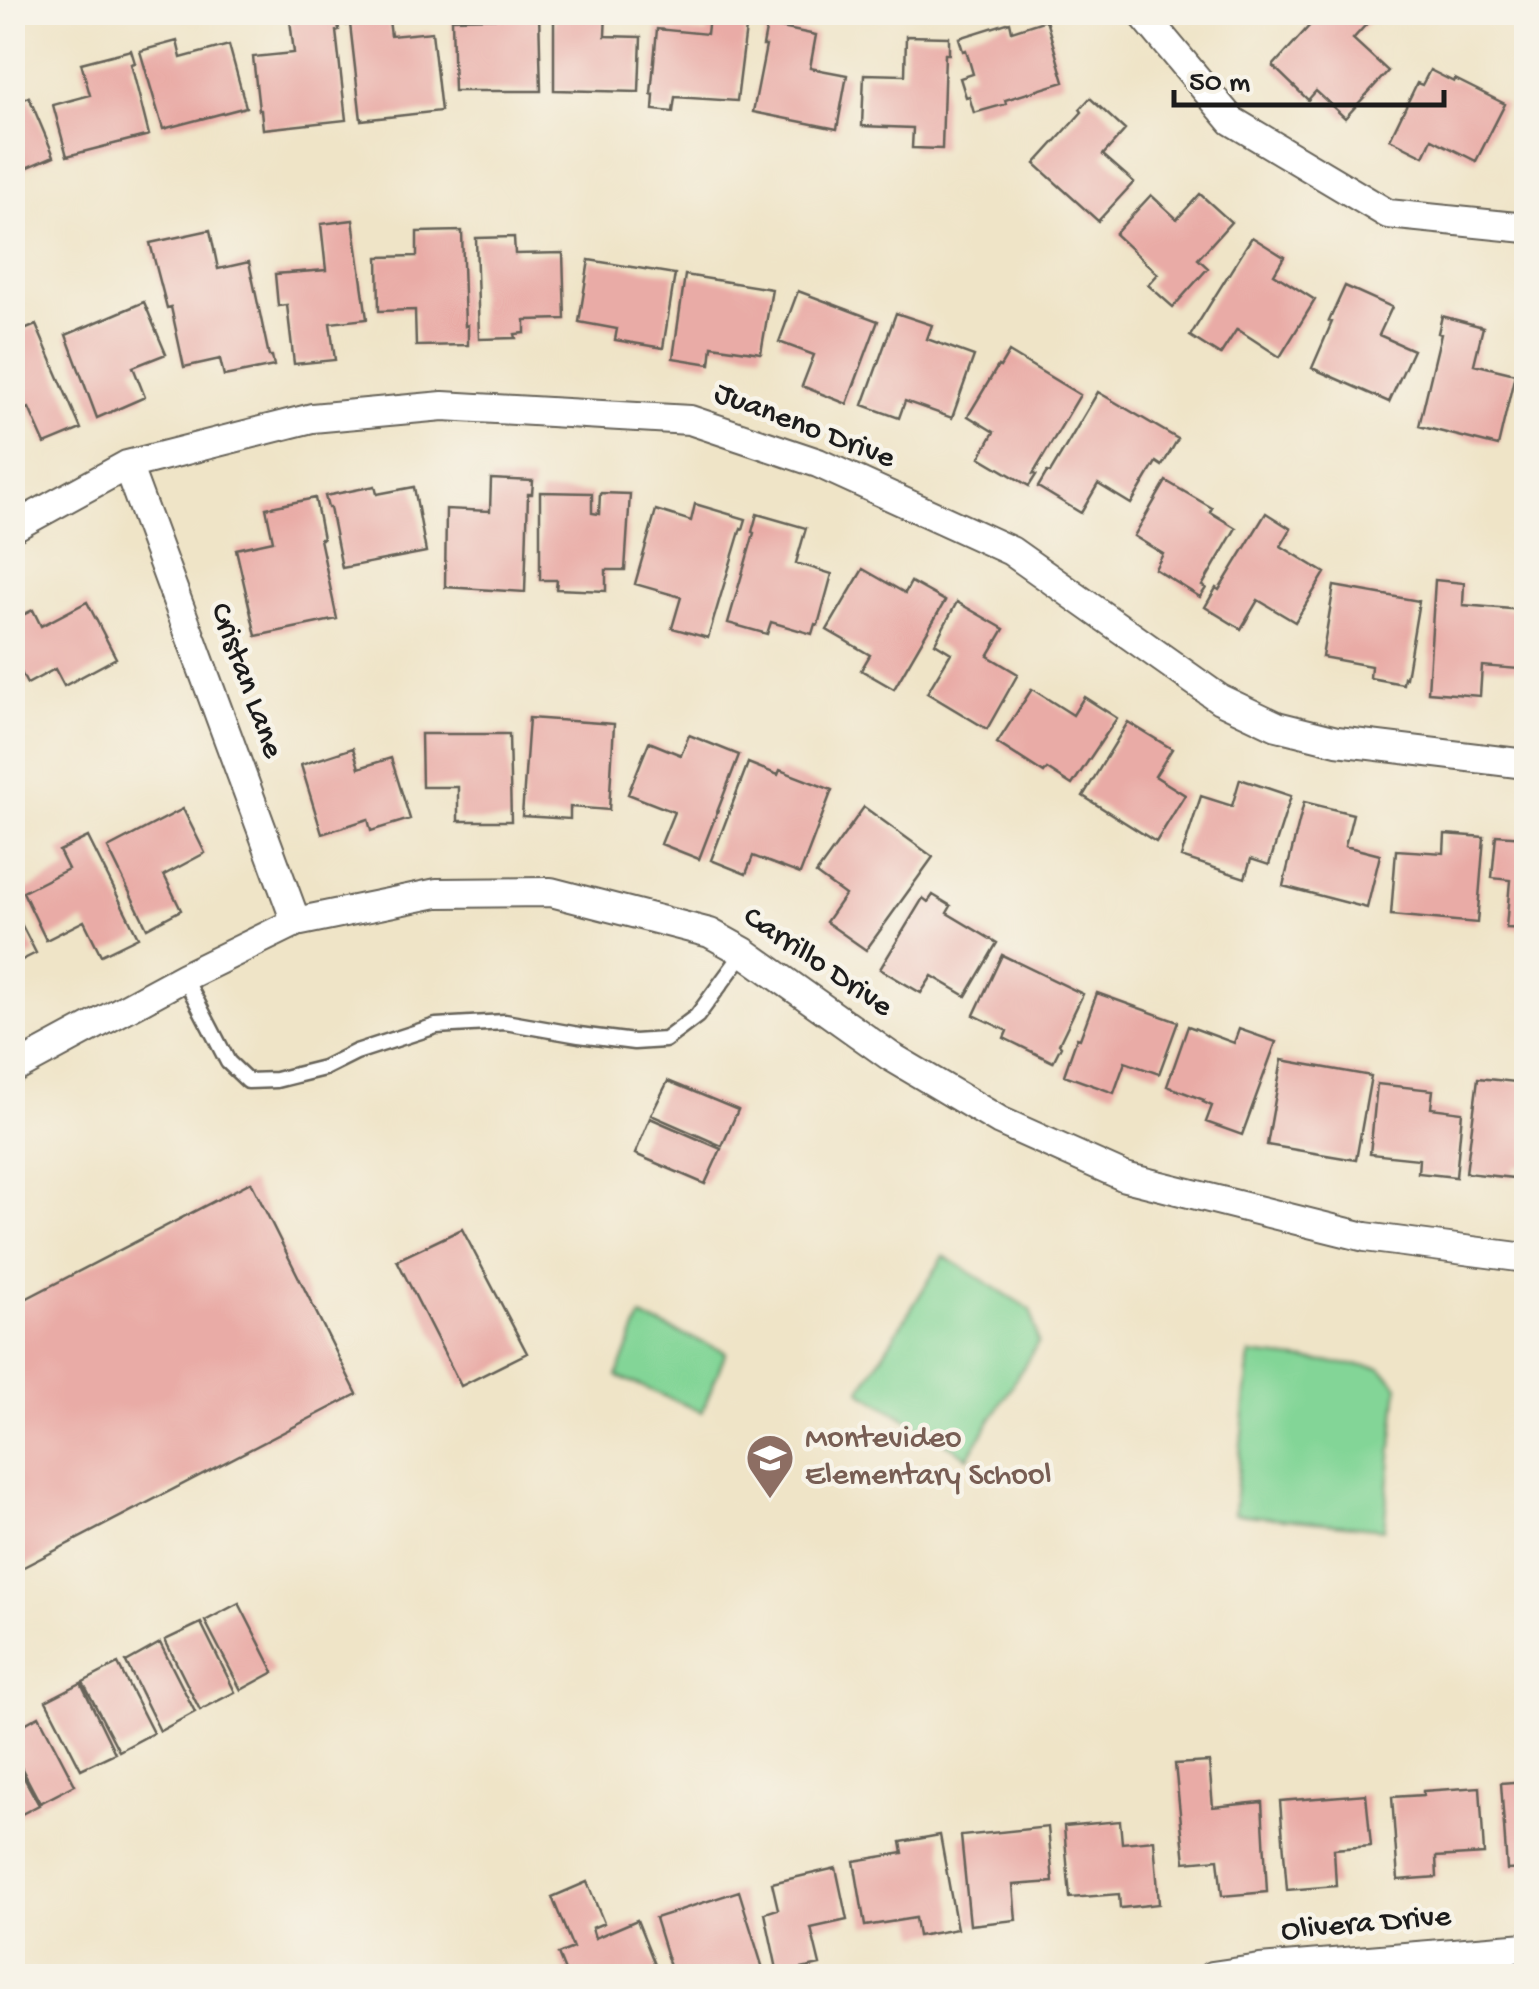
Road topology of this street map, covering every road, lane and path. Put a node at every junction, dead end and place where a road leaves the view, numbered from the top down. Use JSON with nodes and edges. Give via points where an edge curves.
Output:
{"nodes":[{"id":1,"x":1141,"y":12,"type":"edge"},
{"id":2,"x":1526,"y":228,"type":"edge"},
{"id":3,"x":128,"y":466,"type":"junction"},
{"id":4,"x":12,"y":528,"type":"edge"},
{"id":5,"x":1526,"y":764,"type":"edge"},
{"id":6,"x":296,"y":922,"type":"junction"},
{"id":7,"x":744,"y":952,"type":"junction"},
{"id":8,"x":184,"y":977,"type":"junction"},
{"id":9,"x":12,"y":1070,"type":"edge"},
{"id":10,"x":1526,"y":1258,"type":"edge"},
{"id":11,"x":1526,"y":1947,"type":"edge"},
{"id":12,"x":1260,"y":1973,"type":"edge"},
{"id":13,"x":1212,"y":1976,"type":"edge"}],
"edges":[{"from":1,"to":2,"type":"street","via":[[1232,122],[1388,214]]},
{"from":3,"to":4,"type":"street","name":"Juaneno Drive"},
{"from":3,"to":5,"type":"street","name":"Juaneno Drive","via":[[312,418],[443,406],[690,420],[818,463],[1011,551],[1220,699],[1277,726],[1337,741]]},
{"from":3,"to":6,"type":"street","name":"Cristan Lane"},
{"from":6,"to":7,"type":"street","name":"Carrillo Drive","via":[[437,893],[551,892],[710,933]]},
{"from":6,"to":8,"type":"street","name":"Carrillo Drive"},
{"from":7,"to":8,"type":"lane","via":[[696,1016],[665,1040],[597,1038],[506,1022],[436,1026],[276,1080],[248,1080],[228,1062]]},
{"from":7,"to":10,"type":"street","name":"Carrillo Drive","via":[[906,1066],[1000,1120],[1125,1178],[1365,1237]]},
{"from":8,"to":9,"type":"street","name":"Carrillo Drive"},
{"from":11,"to":12,"type":"street","name":"Olivera Drive"},
{"from":12,"to":13,"type":"street","name":"Olivera Drive"}]}
